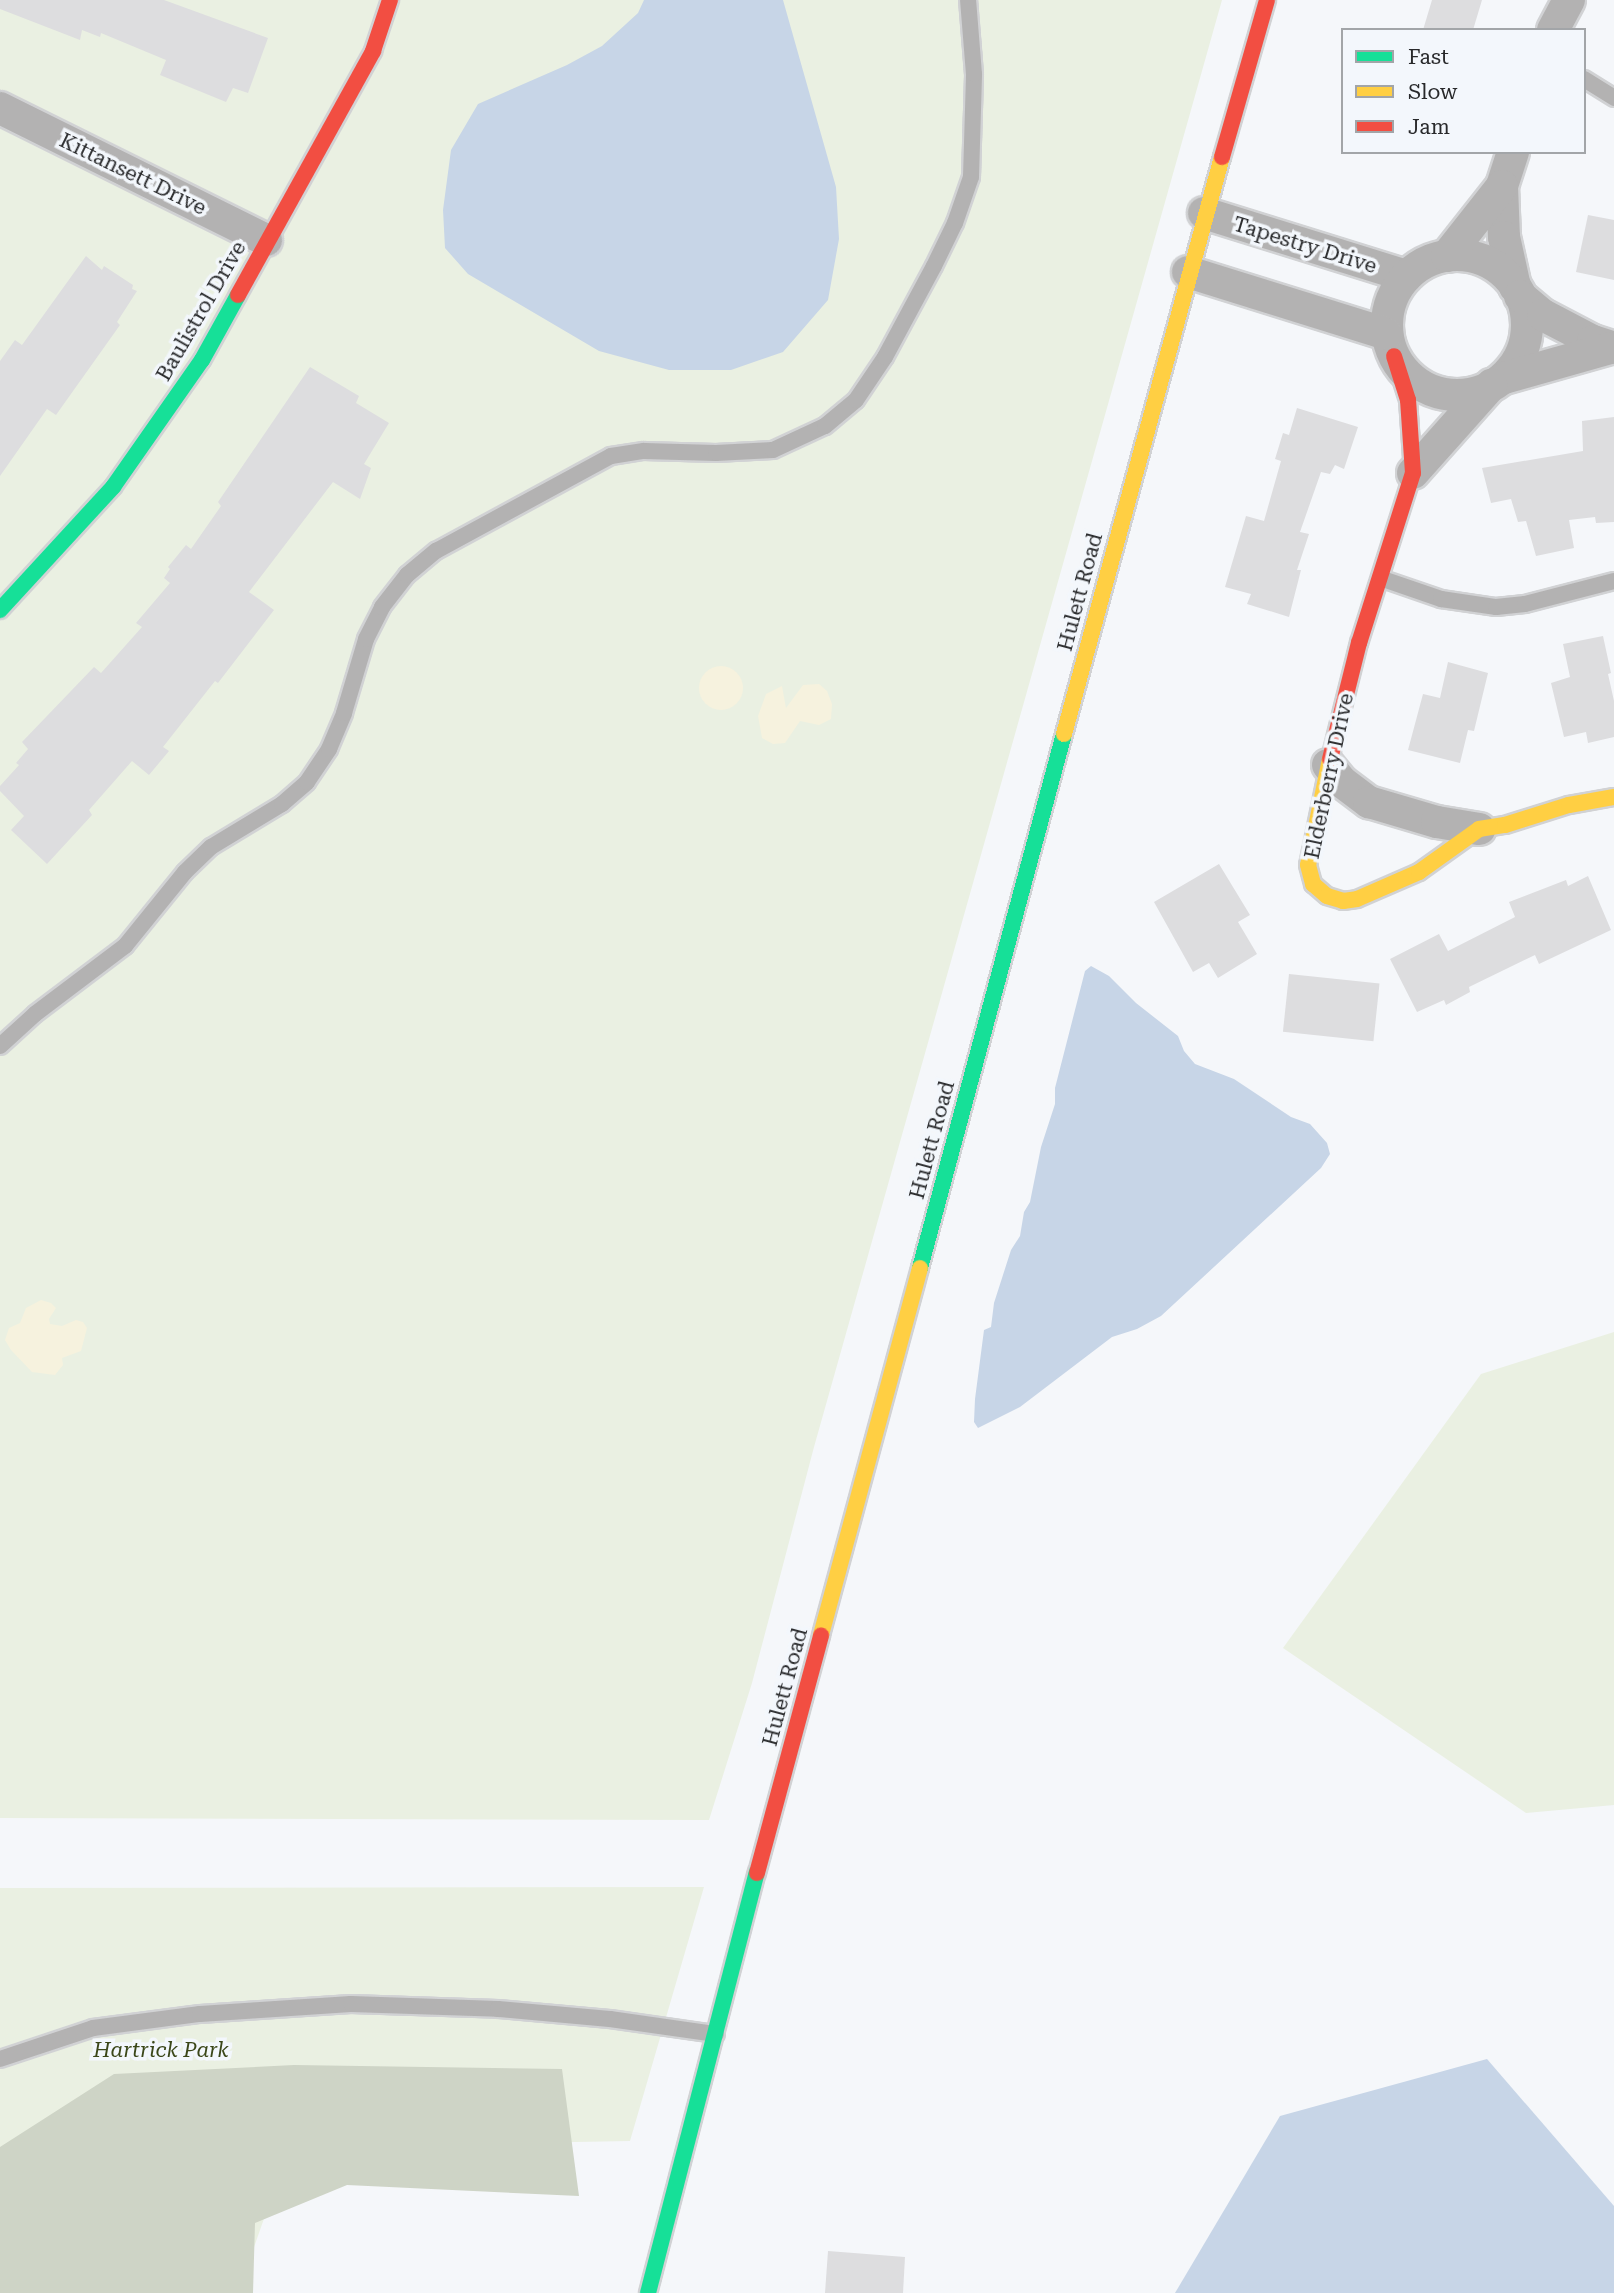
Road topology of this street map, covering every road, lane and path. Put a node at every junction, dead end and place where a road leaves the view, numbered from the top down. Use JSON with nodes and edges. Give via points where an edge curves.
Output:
{"nodes":[{"id":1,"x":390,"y":0,"type":"edge"},
{"id":2,"x":968,"y":0,"type":"edge"},
{"id":3,"x":1267,"y":0,"type":"edge"},
{"id":4,"x":1569,"y":0,"type":"edge"},
{"id":5,"x":1554,"y":28,"type":"edge"},
{"id":6,"x":1586,"y":80,"type":"edge"},
{"id":7,"x":1614,"y":98,"type":"edge"},
{"id":8,"x":0,"y":108,"type":"edge"},
{"id":9,"x":1512,"y":154,"type":"edge"},
{"id":10,"x":1502,"y":186,"type":"junction"},
{"id":11,"x":1204,"y":213,"type":"junction"},
{"id":12,"x":267,"y":240,"type":"junction"},
{"id":13,"x":1447,"y":256,"type":"junction"},
{"id":14,"x":1188,"y":272,"type":"junction"},
{"id":15,"x":1406,"y":276,"type":"junction"},
{"id":16,"x":1518,"y":292,"type":"junction"},
{"id":17,"x":1390,"y":345,"type":"junction"},
{"id":18,"x":1612,"y":348,"type":"edge"},
{"id":19,"x":1498,"y":381,"type":"junction"},
{"id":20,"x":1413,"y":473,"type":"junction"},
{"id":21,"x":1380,"y":578,"type":"junction"},
{"id":22,"x":1614,"y":581,"type":"edge"},
{"id":23,"x":0,"y":610,"type":"edge"},
{"id":24,"x":1328,"y":765,"type":"junction"},
{"id":25,"x":1614,"y":797,"type":"edge"},
{"id":26,"x":1479,"y":829,"type":"junction"},
{"id":27,"x":0,"y":1046,"type":"edge"},
{"id":28,"x":716,"y":2034,"type":"junction"},
{"id":29,"x":0,"y":2059,"type":"edge"},
{"id":30,"x":648,"y":2293,"type":"edge"}],
"edges":[{"from":1,"to":12,"type":"street","name":"Baulistrol Drive","via":[[373,51]]},
{"from":2,"to":27,"type":"lane","via":[[975,87],[971,177],[929,277],[856,400],[825,426],[773,450],[643,451],[611,456],[436,551],[407,575],[382,607],[366,639],[329,749],[307,782],[282,804],[211,847],[125,946]]},
{"from":3,"to":11,"type":"street","name":"Hulett Road"},
{"from":4,"to":5,"type":"street"},
{"from":6,"to":7,"type":"lane"},
{"from":8,"to":12,"type":"street","name":"Kittansett Drive"},
{"from":9,"to":10,"type":"street"},
{"from":10,"to":13,"type":"street"},
{"from":10,"to":16,"type":"street","via":[[1504,237]]},
{"from":11,"to":14,"type":"street","name":"Hulett Road"},
{"from":11,"to":15,"type":"street","name":"Tapestry Drive"},
{"from":12,"to":23,"type":"street","name":"Baulistrol Drive","via":[[202,360],[113,487]]},
{"from":13,"to":15,"type":"street","via":[[1424,263]]},
{"from":13,"to":16,"type":"street","via":[[1472,256],[1492,264]]},
{"from":14,"to":17,"type":"street"},
{"from":14,"to":28,"type":"street","name":"Hulett Road"},
{"from":15,"to":17,"type":"street","name":"Tapestry Drive","via":[[1388,312]]},
{"from":16,"to":18,"type":"street","via":[[1543,315]]},
{"from":16,"to":19,"type":"street","via":[[1527,320],[1525,342],[1518,360]]},
{"from":17,"to":19,"type":"street","via":[[1406,374],[1438,393],[1460,396]]},
{"from":17,"to":20,"type":"street","name":"Elderberry Drive","via":[[1408,400]]},
{"from":18,"to":19,"type":"street"},
{"from":19,"to":20,"type":"street","name":"Elderberry Drive"},
{"from":20,"to":21,"type":"street","name":"Elderberry Drive"},
{"from":21,"to":22,"type":"lane","via":[[1441,599],[1496,607]]},
{"from":21,"to":24,"type":"street","name":"Elderberry Drive"},
{"from":24,"to":26,"type":"street","via":[[1369,802]]},
{"from":24,"to":26,"type":"street","name":"Elderberry Drive","via":[[1308,865],[1313,884],[1327,896],[1350,900],[1377,892],[1419,872]]},
{"from":25,"to":26,"type":"street","name":"Elderberry Drive"},
{"from":28,"to":29,"type":"lane","via":[[498,2009],[351,2004],[200,2014],[93,2028]]},
{"from":28,"to":30,"type":"street","name":"Hulett Road"}]}
